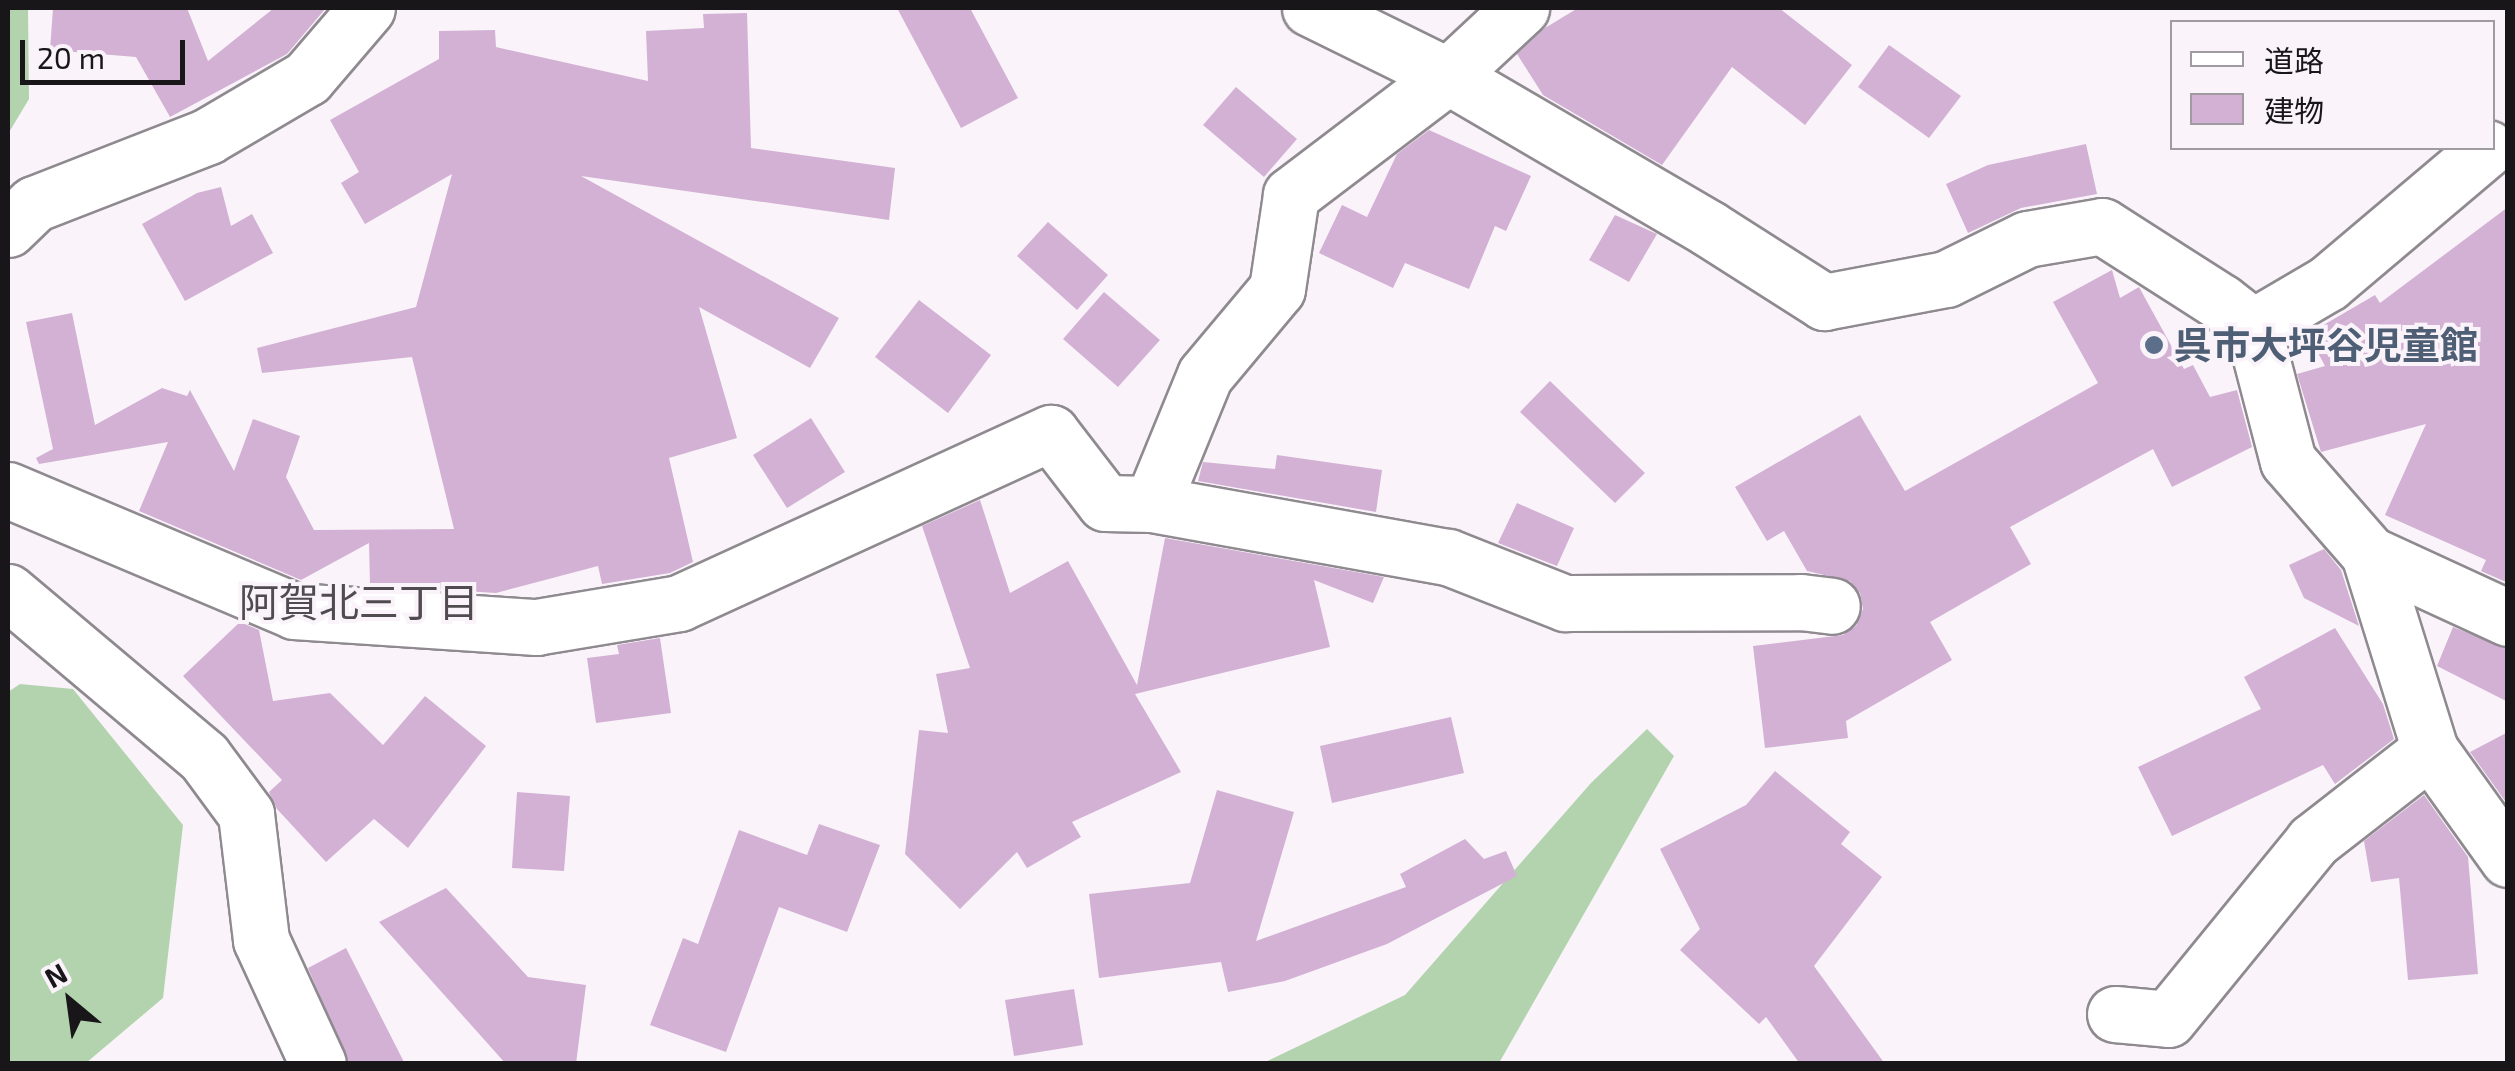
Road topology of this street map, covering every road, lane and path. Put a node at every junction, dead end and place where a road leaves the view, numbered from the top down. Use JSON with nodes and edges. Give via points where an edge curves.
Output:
{"nodes":[{"id":1,"x":367,"y":8,"type":"edge"},
{"id":2,"x":1310,"y":8,"type":"edge"},
{"id":3,"x":1520,"y":8,"type":"edge"},
{"id":4,"x":1448,"y":76,"type":"junction"},
{"id":5,"x":2485,"y":150,"type":"edge"},
{"id":6,"x":8,"y":229,"type":"edge"},
{"id":7,"x":2253,"y":328,"type":"junction"},
{"id":8,"x":8,"y":490,"type":"edge"},
{"id":9,"x":1152,"y":504,"type":"junction"},
{"id":10,"x":2369,"y":554,"type":"junction"},
{"id":11,"x":8,"y":592,"type":"edge"},
{"id":12,"x":1832,"y":606,"type":"dead end"},
{"id":13,"x":2508,"y":618,"type":"edge"},
{"id":14,"x":2430,"y":750,"type":"junction"},
{"id":15,"x":2508,"y":859,"type":"edge"},
{"id":16,"x":2115,"y":1014,"type":"dead end"},
{"id":17,"x":318,"y":1064,"type":"edge"}],
"edges":[{"from":1,"to":6,"type":"street","via":[[307,78],[208,136],[34,204]]},
{"from":2,"to":4,"type":"street"},
{"from":3,"to":4,"type":"street"},
{"from":4,"to":7,"type":"street","via":[[1824,302],[1946,279],[2027,240],[2102,226]]},
{"from":4,"to":9,"type":"street","via":[[1291,196],[1277,289],[1205,375]]},
{"from":5,"to":7,"type":"street","via":[[2328,283]]},
{"from":7,"to":10,"type":"street","via":[[2288,461]]},
{"from":8,"to":9,"type":"street","via":[[294,610],[536,627],[679,602],[1052,433],[1105,503]]},
{"from":9,"to":12,"type":"street","via":[[1448,557],[1565,603]]},
{"from":10,"to":13,"type":"street"},
{"from":10,"to":14,"type":"street"},
{"from":11,"to":17,"type":"street","via":[[204,757],[246,814],[261,940]]},
{"from":14,"to":15,"type":"street"},
{"from":14,"to":16,"type":"street","via":[[2313,841],[2168,1020]]}]}
